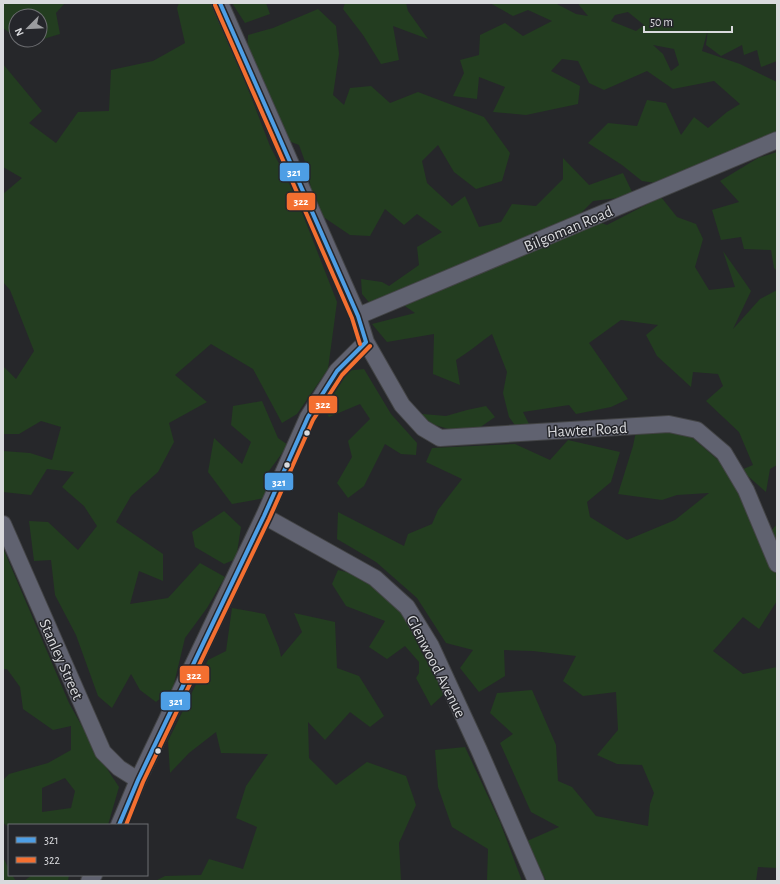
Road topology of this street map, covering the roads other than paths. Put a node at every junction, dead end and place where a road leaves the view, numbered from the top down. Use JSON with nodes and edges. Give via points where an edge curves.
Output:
{"nodes":[{"id":1,"x":220,"y":3,"type":"edge"},
{"id":2,"x":777,"y":140,"type":"edge"},
{"id":3,"x":358,"y":316,"type":"junction"},
{"id":4,"x":366,"y":342,"type":"junction"},
{"id":5,"x":264,"y":516,"type":"junction"},
{"id":6,"x":3,"y":524,"type":"edge"},
{"id":7,"x":777,"y":564,"type":"edge"},
{"id":8,"x":138,"y":780,"type":"junction"},
{"id":9,"x":119,"y":824,"type":"edge"},
{"id":10,"x":536,"y":881,"type":"edge"}],
"edges":[{"from":1,"to":3,"type":"street","name":"Hawter Road"},
{"from":2,"to":3,"type":"street","name":"Bilgoman Road"},
{"from":3,"to":4,"type":"street","name":"Hawter Road"},
{"from":4,"to":5,"type":"street","via":[[337,371],[308,417]]},
{"from":4,"to":7,"type":"street","name":"Hawter Road","via":[[402,405],[424,428],[440,438],[669,424],[697,430],[724,452],[746,490]]},
{"from":5,"to":8,"type":"street"},
{"from":5,"to":10,"type":"street","name":"Glenwood Avenue","via":[[375,578],[407,607],[431,646]]},
{"from":6,"to":8,"type":"street","name":"Stanley Street","via":[[104,752],[119,768]]},
{"from":8,"to":9,"type":"street"}]}
